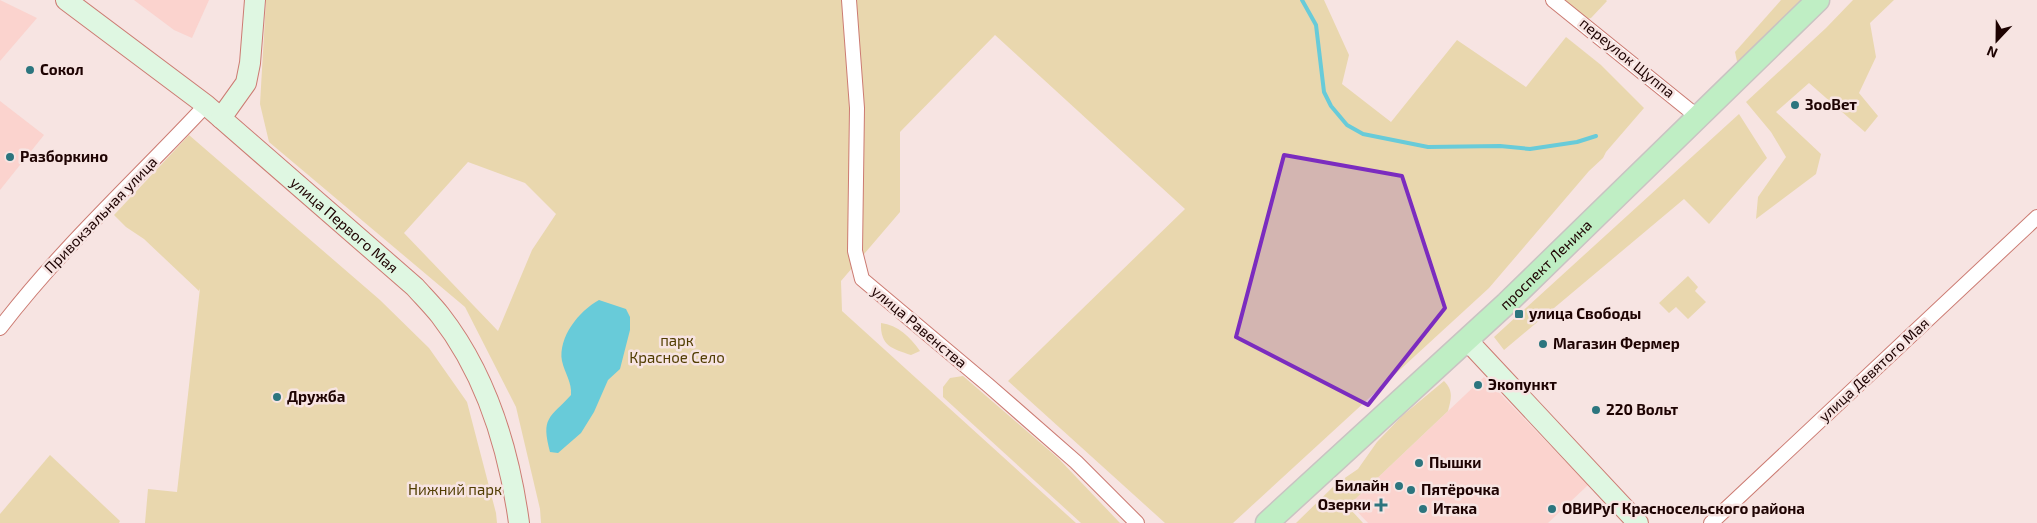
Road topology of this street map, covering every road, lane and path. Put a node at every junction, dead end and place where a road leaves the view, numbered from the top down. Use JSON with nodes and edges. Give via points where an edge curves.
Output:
{"nodes":[{"id":1,"x":66,"y":0,"type":"edge"},
{"id":2,"x":255,"y":0,"type":"edge"},
{"id":3,"x":849,"y":0,"type":"edge"},
{"id":4,"x":1553,"y":0,"type":"edge"},
{"id":5,"x":1818,"y":0,"type":"edge"},
{"id":6,"x":206,"y":105,"type":"junction"},
{"id":7,"x":222,"y":118,"type":"junction"},
{"id":8,"x":1699,"y":118,"type":"junction"},
{"id":9,"x":2037,"y":217,"type":"edge"},
{"id":10,"x":0,"y":328,"type":"edge"},
{"id":11,"x":1467,"y":340,"type":"junction"},
{"id":12,"x":519,"y":523,"type":"edge"},
{"id":13,"x":1138,"y":523,"type":"edge"},
{"id":14,"x":1267,"y":523,"type":"edge"},
{"id":15,"x":1638,"y":523,"type":"edge"},
{"id":16,"x":1711,"y":523,"type":"edge"}],
"edges":[{"from":1,"to":6,"type":"main road","name":"улица Первого Мая"},
{"from":2,"to":7,"type":"main road","via":[[246,83]]},
{"from":3,"to":13,"type":"street","name":"улица Равенства","via":[[857,108],[855,251],[862,279],[1069,456]]},
{"from":4,"to":8,"type":"street","name":"переулок Щуппа"},
{"from":5,"to":8,"type":"main road","name":"проспект Ленина"},
{"from":6,"to":7,"type":"main road","name":"улица Первого Мая"},
{"from":6,"to":10,"type":"street","name":"Привокзальная улица","via":[[32,287]]},
{"from":7,"to":12,"type":"main road","name":"улица Первого Мая","via":[[415,286],[440,315],[487,398],[502,444]]},
{"from":8,"to":11,"type":"main road","name":"проспект Ленина"},
{"from":9,"to":16,"type":"street","name":"улица Девятого Мая"},
{"from":11,"to":14,"type":"main road","name":"проспект Ленина"},
{"from":11,"to":15,"type":"main road"}]}
